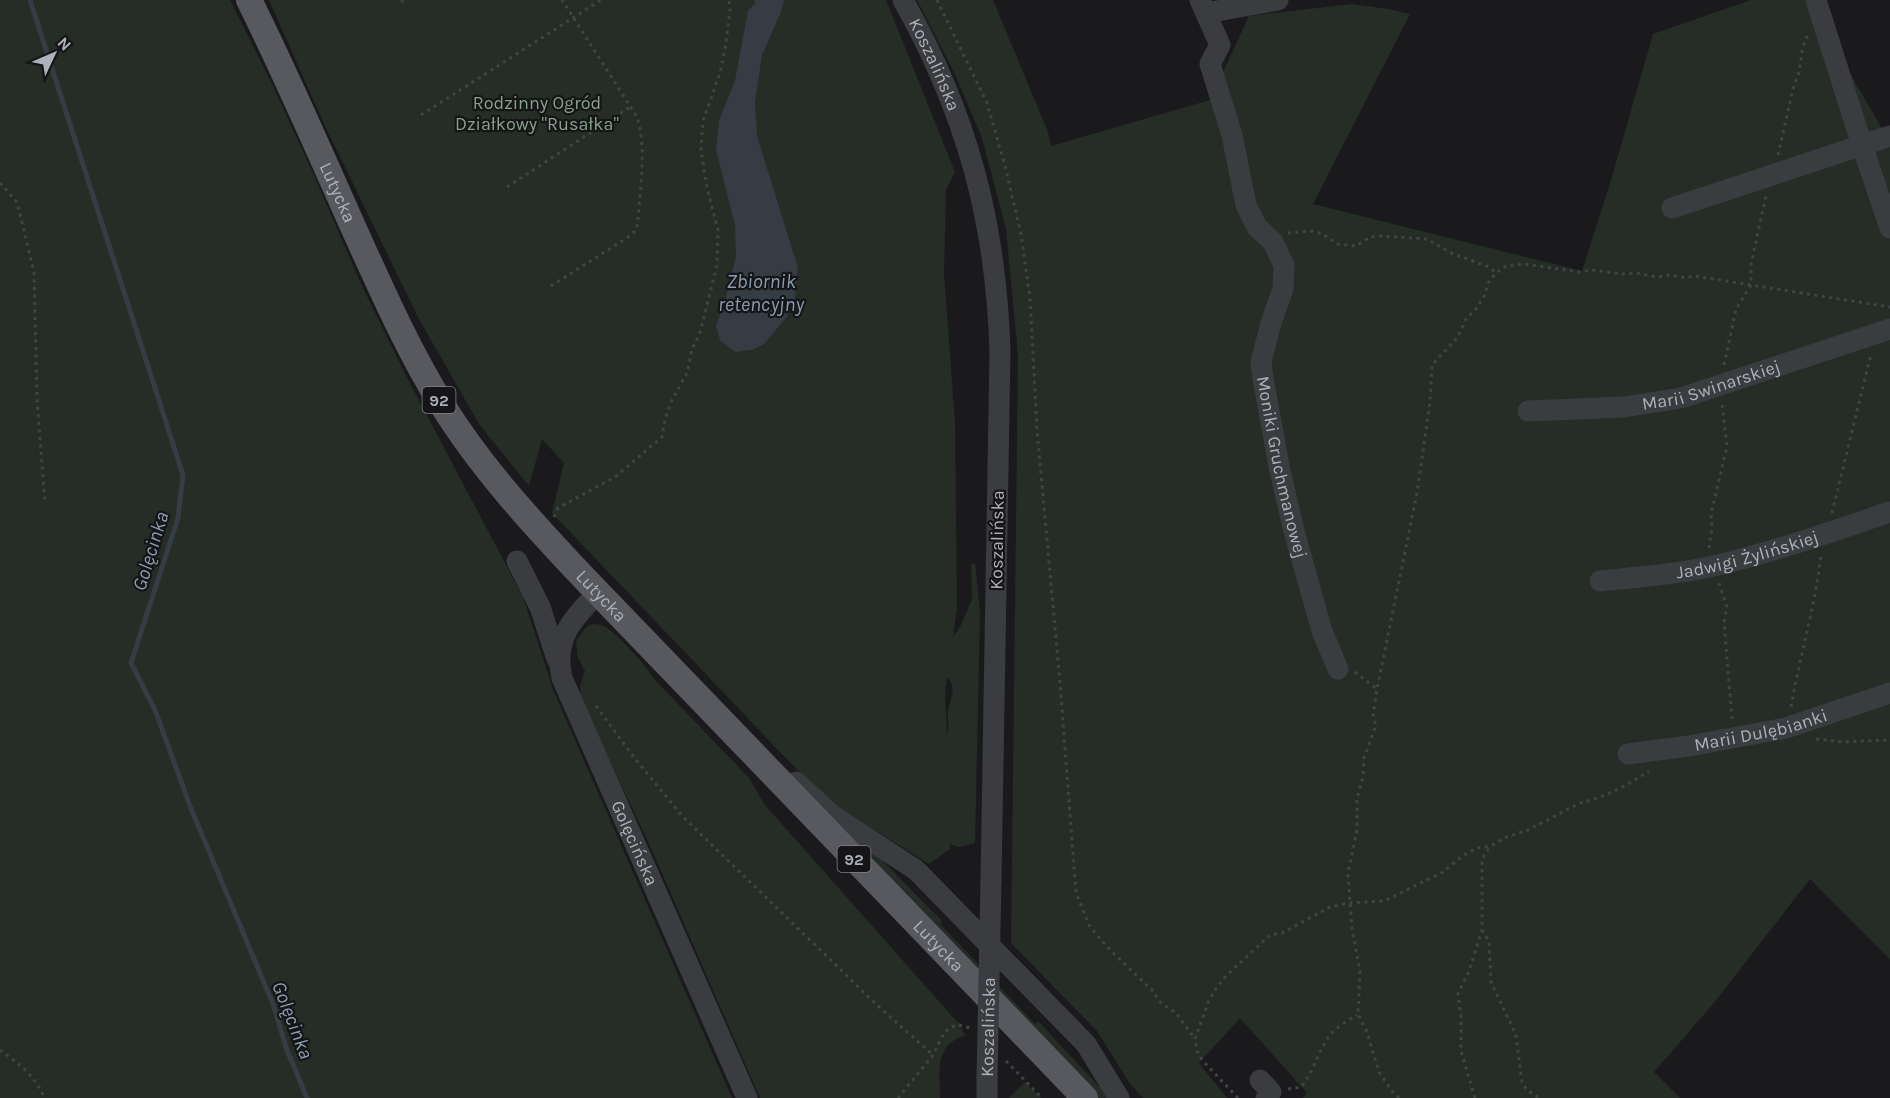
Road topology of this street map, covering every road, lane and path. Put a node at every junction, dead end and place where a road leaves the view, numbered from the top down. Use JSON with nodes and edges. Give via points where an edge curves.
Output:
{"nodes":[{"id":1,"x":562,"y":0,"type":"edge"},
{"id":2,"x":602,"y":0,"type":"edge"},
{"id":3,"x":729,"y":0,"type":"edge"},
{"id":4,"x":903,"y":0,"type":"edge"},
{"id":5,"x":937,"y":0,"type":"edge"},
{"id":6,"x":1278,"y":0,"type":"edge"},
{"id":7,"x":1816,"y":0,"type":"edge"},
{"id":8,"x":253,"y":6,"type":"edge"},
{"id":9,"x":1203,"y":6,"type":"edge"},
{"id":10,"x":573,"y":18,"type":"junction"},
{"id":11,"x":630,"y":106,"type":"junction"},
{"id":12,"x":421,"y":115,"type":"dead end"},
{"id":13,"x":1890,"y":136,"type":"edge"},
{"id":14,"x":1862,"y":145,"type":"junction"},
{"id":15,"x":0,"y":183,"type":"edge"},
{"id":16,"x":507,"y":187,"type":"dead end"},
{"id":17,"x":1672,"y":208,"type":"dead end"},
{"id":18,"x":1257,"y":227,"type":"junction"},
{"id":19,"x":1890,"y":228,"type":"edge"},
{"id":20,"x":1496,"y":273,"type":"junction"},
{"id":21,"x":551,"y":286,"type":"dead end"},
{"id":22,"x":1890,"y":307,"type":"edge"},
{"id":23,"x":1890,"y":329,"type":"edge"},
{"id":24,"x":1528,"y":411,"type":"dead end"},
{"id":25,"x":45,"y":503,"type":"dead end"},
{"id":26,"x":1890,"y":512,"type":"edge"},
{"id":27,"x":549,"y":541,"type":"junction"},
{"id":28,"x":517,"y":561,"type":"dead end"},
{"id":29,"x":1600,"y":581,"type":"dead end"},
{"id":30,"x":598,"y":593,"type":"junction"},
{"id":31,"x":656,"y":653,"type":"junction"},
{"id":32,"x":559,"y":665,"type":"junction"},
{"id":33,"x":1338,"y":669,"type":"dead end"},
{"id":34,"x":1890,"y":693,"type":"edge"},
{"id":35,"x":593,"y":702,"type":"dead end"},
{"id":36,"x":1808,"y":738,"type":"dead end"},
{"id":37,"x":1890,"y":740,"type":"edge"},
{"id":38,"x":1628,"y":754,"type":"dead end"},
{"id":39,"x":1656,"y":770,"type":"dead end"},
{"id":40,"x":1491,"y":846,"type":"junction"},
{"id":41,"x":1350,"y":903,"type":"junction"},
{"id":42,"x":1482,"y":930,"type":"junction"},
{"id":43,"x":1358,"y":1014,"type":"junction"},
{"id":44,"x":944,"y":1033,"type":"dead end"},
{"id":45,"x":1195,"y":1039,"type":"junction"},
{"id":46,"x":0,"y":1050,"type":"edge"},
{"id":47,"x":933,"y":1055,"type":"junction"},
{"id":48,"x":987,"y":1089,"type":"edge"},
{"id":49,"x":1266,"y":1090,"type":"edge"},
{"id":50,"x":1118,"y":1097,"type":"edge"},
{"id":51,"x":44,"y":1098,"type":"edge"},
{"id":52,"x":747,"y":1098,"type":"edge"},
{"id":53,"x":898,"y":1098,"type":"edge"},
{"id":54,"x":1085,"y":1098,"type":"edge"},
{"id":55,"x":1238,"y":1098,"type":"edge"},
{"id":56,"x":1399,"y":1098,"type":"edge"},
{"id":57,"x":1475,"y":1098,"type":"edge"},
{"id":58,"x":1539,"y":1098,"type":"edge"}],
"edges":[{"from":1,"to":10,"type":"path"},
{"from":2,"to":10,"type":"path"},
{"from":3,"to":27,"type":"path","via":[[725,50],[703,121],[701,149],[718,230],[717,265],[687,373],[672,400],[662,437],[615,477],[558,508]]},
{"from":4,"to":48,"type":"street","name":"Koszalińska","bridge":true,"via":[[938,68],[972,158],[986,212],[996,278],[1000,351]]},
{"from":5,"to":45,"type":"path","via":[[987,103],[1021,234],[1030,298],[1037,429],[1076,893],[1090,927],[1160,1002],[1178,1014]]},
{"from":6,"to":9,"type":"street"},
{"from":7,"to":14,"type":"street"},
{"from":8,"to":27,"type":"main road","name":"Lutycka","number":"92","via":[[423,372],[472,449]]},
{"from":9,"to":18,"type":"street","name":"Moniki Gruchmanowej","via":[[1220,45],[1210,64],[1232,135],[1246,205]]},
{"from":10,"to":11,"type":"path"},
{"from":10,"to":12,"type":"path"},
{"from":11,"to":16,"type":"path"},
{"from":11,"to":21,"type":"path","via":[[641,129],[636,230]]},
{"from":13,"to":14,"type":"street"},
{"from":14,"to":17,"type":"street"},
{"from":14,"to":19,"type":"street"},
{"from":15,"to":25,"type":"path","via":[[17,202],[34,272],[37,400]]},
{"from":18,"to":20,"type":"path","via":[[1282,233],[1312,231],[1337,244],[1356,246],[1380,236],[1427,240]]},
{"from":18,"to":33,"type":"street","name":"Moniki Gruchmanowej","via":[[1274,243],[1284,264],[1282,289],[1261,363],[1280,471],[1322,631]]},
{"from":20,"to":22,"type":"path","via":[[1506,266],[1525,264],[1579,272],[1694,276]]},
{"from":20,"to":41,"type":"path","via":[[1457,338],[1432,365],[1417,493],[1377,689],[1373,716],[1376,725],[1364,758],[1348,873]]},
{"from":23,"to":24,"type":"street","name":"Marii Swinarskiej","via":[[1681,398],[1624,407]]},
{"from":26,"to":29,"type":"street","name":"Jadwigi Żylińskiej","via":[[1716,565]]},
{"from":27,"to":30,"type":"main road","name":"Lutycka","number":"92"},
{"from":28,"to":32,"type":"street","via":[[540,608]]},
{"from":30,"to":31,"type":"main road","name":"Lutycka","number":"92"},
{"from":30,"to":32,"type":"street","name":"Golęcińska","via":[[567,629],[561,641]]},
{"from":31,"to":50,"type":"street","via":[[702,686],[832,815],[916,870],[1086,1044]]},
{"from":31,"to":54,"type":"main road","name":"Lutycka","number":"92"},
{"from":32,"to":52,"type":"street","name":"Golęcińska","via":[[566,691]]},
{"from":34,"to":38,"type":"street","name":"Marii Dulębianki","via":[[1786,728]]},
{"from":35,"to":47,"type":"path","via":[[683,817]]},
{"from":36,"to":37,"type":"path","via":[[1843,742]]},
{"from":39,"to":40,"type":"path"},
{"from":40,"to":41,"type":"path","via":[[1477,848],[1416,888],[1384,901]]},
{"from":40,"to":42,"type":"path","via":[[1482,862]]},
{"from":41,"to":43,"type":"path","via":[[1360,971]]},
{"from":41,"to":45,"type":"path","via":[[1330,907],[1270,936],[1226,976],[1209,1000]]},
{"from":42,"to":57,"type":"path","via":[[1458,994],[1461,1051]]},
{"from":42,"to":58,"type":"path","via":[[1489,941],[1491,982],[1516,1035],[1522,1083]]},
{"from":43,"to":49,"type":"path","via":[[1327,1039],[1311,1075],[1301,1087]]},
{"from":43,"to":56,"type":"path","via":[[1379,1072]]},
{"from":44,"to":47,"type":"path"},
{"from":45,"to":55,"type":"path","via":[[1202,1060]]},
{"from":46,"to":51,"type":"path","via":[[22,1067]]},
{"from":47,"to":53,"type":"path"}]}
